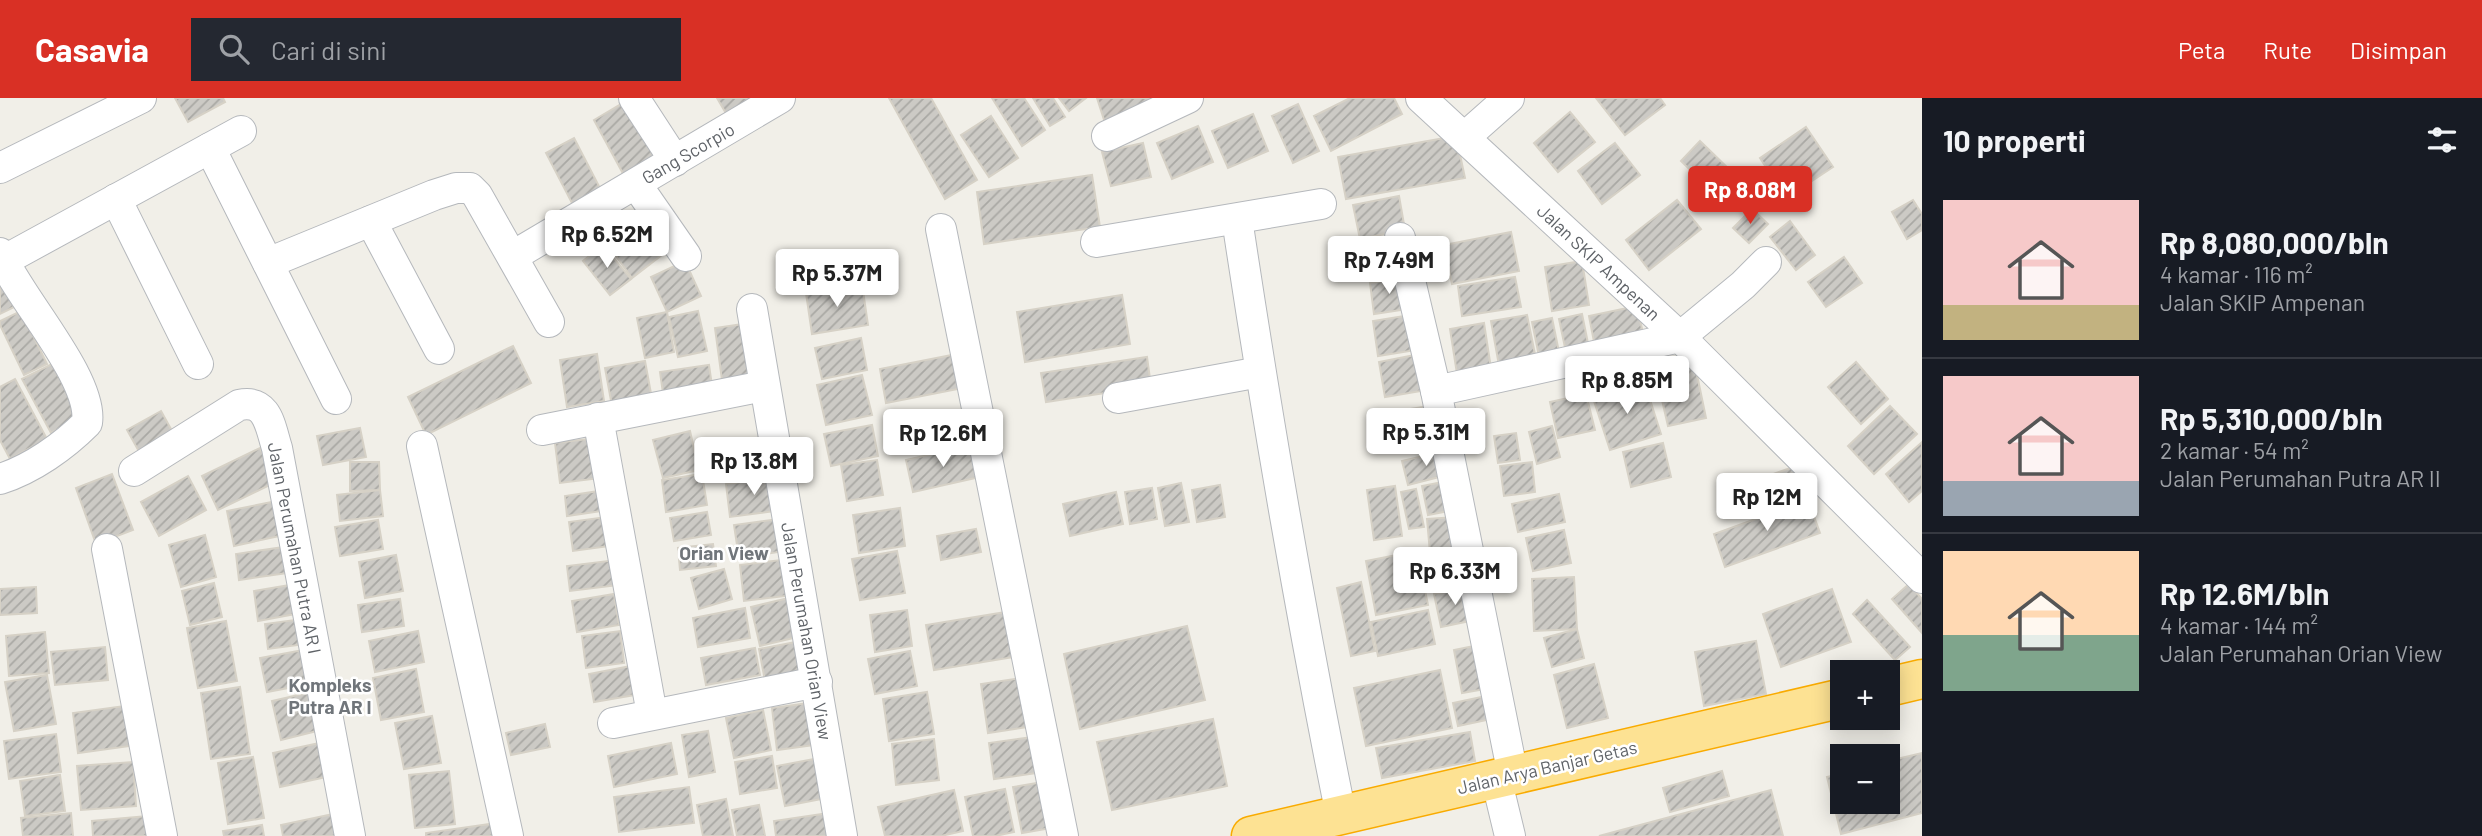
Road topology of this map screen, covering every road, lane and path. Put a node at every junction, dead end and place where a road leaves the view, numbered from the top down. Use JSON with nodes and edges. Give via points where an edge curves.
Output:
{"nodes":[{"id":1,"x":141,"y":98,"type":"edge"},
{"id":2,"x":634,"y":98,"type":"edge"},
{"id":3,"x":780,"y":98,"type":"edge"},
{"id":4,"x":1188,"y":98,"type":"edge"},
{"id":5,"x":1421,"y":98,"type":"edge"},
{"id":6,"x":1509,"y":98,"type":"edge"},
{"id":7,"x":241,"y":131,"type":"dead end"},
{"id":8,"x":1107,"y":136,"type":"dead end"},
{"id":9,"x":1465,"y":137,"type":"junction"},
{"id":10,"x":210,"y":148,"type":"junction"},
{"id":11,"x":675,"y":161,"type":"junction"},
{"id":12,"x":0,"y":168,"type":"edge"},
{"id":13,"x":636,"y":184,"type":"junction"},
{"id":14,"x":116,"y":199,"type":"junction"},
{"id":15,"x":1321,"y":204,"type":"dead end"},
{"id":16,"x":1237,"y":219,"type":"junction"},
{"id":17,"x":371,"y":221,"type":"junction"},
{"id":18,"x":940,"y":229,"type":"dead end"},
{"id":19,"x":1400,"y":238,"type":"dead end"},
{"id":20,"x":1096,"y":242,"type":"dead end"},
{"id":21,"x":513,"y":256,"type":"junction"},
{"id":22,"x":686,"y":256,"type":"dead end"},
{"id":23,"x":2,"y":257,"type":"edge"},
{"id":24,"x":1766,"y":262,"type":"dead end"},
{"id":25,"x":268,"y":263,"type":"junction"},
{"id":26,"x":752,"y":309,"type":"dead end"},
{"id":27,"x":550,"y":322,"type":"dead end"},
{"id":28,"x":1680,"y":337,"type":"junction"},
{"id":29,"x":439,"y":349,"type":"dead end"},
{"id":30,"x":198,"y":364,"type":"dead end"},
{"id":31,"x":1260,"y":372,"type":"junction"},
{"id":32,"x":764,"y":386,"type":"junction"},
{"id":33,"x":1436,"y":391,"type":"junction"},
{"id":34,"x":336,"y":398,"type":"dead end"},
{"id":35,"x":1118,"y":398,"type":"dead end"},
{"id":36,"x":598,"y":418,"type":"junction"},
{"id":37,"x":542,"y":430,"type":"dead end"},
{"id":38,"x":422,"y":446,"type":"dead end"},
{"id":39,"x":5,"y":467,"type":"edge"},
{"id":40,"x":134,"y":471,"type":"dead end"},
{"id":41,"x":107,"y":549,"type":"dead end"},
{"id":42,"x":1922,"y":578,"type":"edge"},
{"id":43,"x":1922,"y":680,"type":"edge"},
{"id":44,"x":817,"y":682,"type":"junction"},
{"id":45,"x":1900,"y":685,"type":"edge"},
{"id":46,"x":1830,"y":701,"type":"edge"},
{"id":47,"x":652,"y":714,"type":"junction"},
{"id":48,"x":613,"y":723,"type":"dead end"},
{"id":49,"x":1504,"y":777,"type":"junction"},
{"id":50,"x":1341,"y":814,"type":"junction"},
{"id":51,"x":162,"y":836,"type":"edge"},
{"id":52,"x":350,"y":836,"type":"edge"},
{"id":53,"x":508,"y":836,"type":"edge"},
{"id":54,"x":842,"y":836,"type":"edge"},
{"id":55,"x":1063,"y":836,"type":"edge"},
{"id":56,"x":1251,"y":836,"type":"edge"},
{"id":57,"x":1510,"y":836,"type":"edge"}],
"edges":[{"from":1,"to":12,"type":"street"},
{"from":2,"to":11,"type":"street"},
{"from":3,"to":11,"type":"street","name":"Gang Scorpio"},
{"from":4,"to":8,"type":"street"},
{"from":5,"to":9,"type":"street","name":"Jalan SKIP Ampenan"},
{"from":6,"to":9,"type":"street"},
{"from":7,"to":10,"type":"street"},
{"from":9,"to":28,"type":"street","name":"Jalan SKIP Ampenan"},
{"from":10,"to":14,"type":"street"},
{"from":10,"to":25,"type":"street"},
{"from":11,"to":13,"type":"street","name":"Gang Scorpio"},
{"from":13,"to":21,"type":"street","name":"Gang Scorpio"},
{"from":13,"to":22,"type":"street"},
{"from":14,"to":23,"type":"street"},
{"from":14,"to":30,"type":"street"},
{"from":15,"to":16,"type":"street"},
{"from":16,"to":20,"type":"street"},
{"from":16,"to":31,"type":"street"},
{"from":17,"to":21,"type":"street","via":[[434,195],[470,188]]},
{"from":17,"to":25,"type":"street"},
{"from":17,"to":29,"type":"street"},
{"from":18,"to":55,"type":"street"},
{"from":19,"to":33,"type":"street"},
{"from":21,"to":27,"type":"street"},
{"from":23,"to":39,"type":"street","via":[[75,376],[87,400],[88,416],[80,430],[54,450]]},
{"from":24,"to":28,"type":"street"},
{"from":25,"to":34,"type":"street"},
{"from":26,"to":32,"type":"street","name":"Jalan Perumahan Orian View"},
{"from":28,"to":33,"type":"street"},
{"from":28,"to":42,"type":"street","name":"Jalan SKIP Ampenan"},
{"from":31,"to":35,"type":"street"},
{"from":31,"to":50,"type":"street"},
{"from":32,"to":36,"type":"street"},
{"from":32,"to":44,"type":"street","name":"Jalan Perumahan Orian View"},
{"from":33,"to":49,"type":"street"},
{"from":36,"to":37,"type":"street"},
{"from":36,"to":47,"type":"street"},
{"from":38,"to":53,"type":"street"},
{"from":40,"to":52,"type":"street","name":"Jalan Perumahan Putra AR I","via":[[239,405],[258,406],[267,418],[277,448]]},
{"from":41,"to":51,"type":"street"},
{"from":43,"to":45,"type":"highway"},
{"from":44,"to":47,"type":"street"},
{"from":44,"to":54,"type":"street","name":"Jalan Perumahan Orian View"},
{"from":46,"to":49,"type":"highway","name":"Jalan Arya Banjar Getas"},
{"from":47,"to":48,"type":"street"},
{"from":49,"to":50,"type":"highway","name":"Jalan Arya Banjar Getas"},
{"from":49,"to":57,"type":"street"},
{"from":50,"to":56,"type":"highway","name":"Jalan Arya Banjar Getas"}]}
